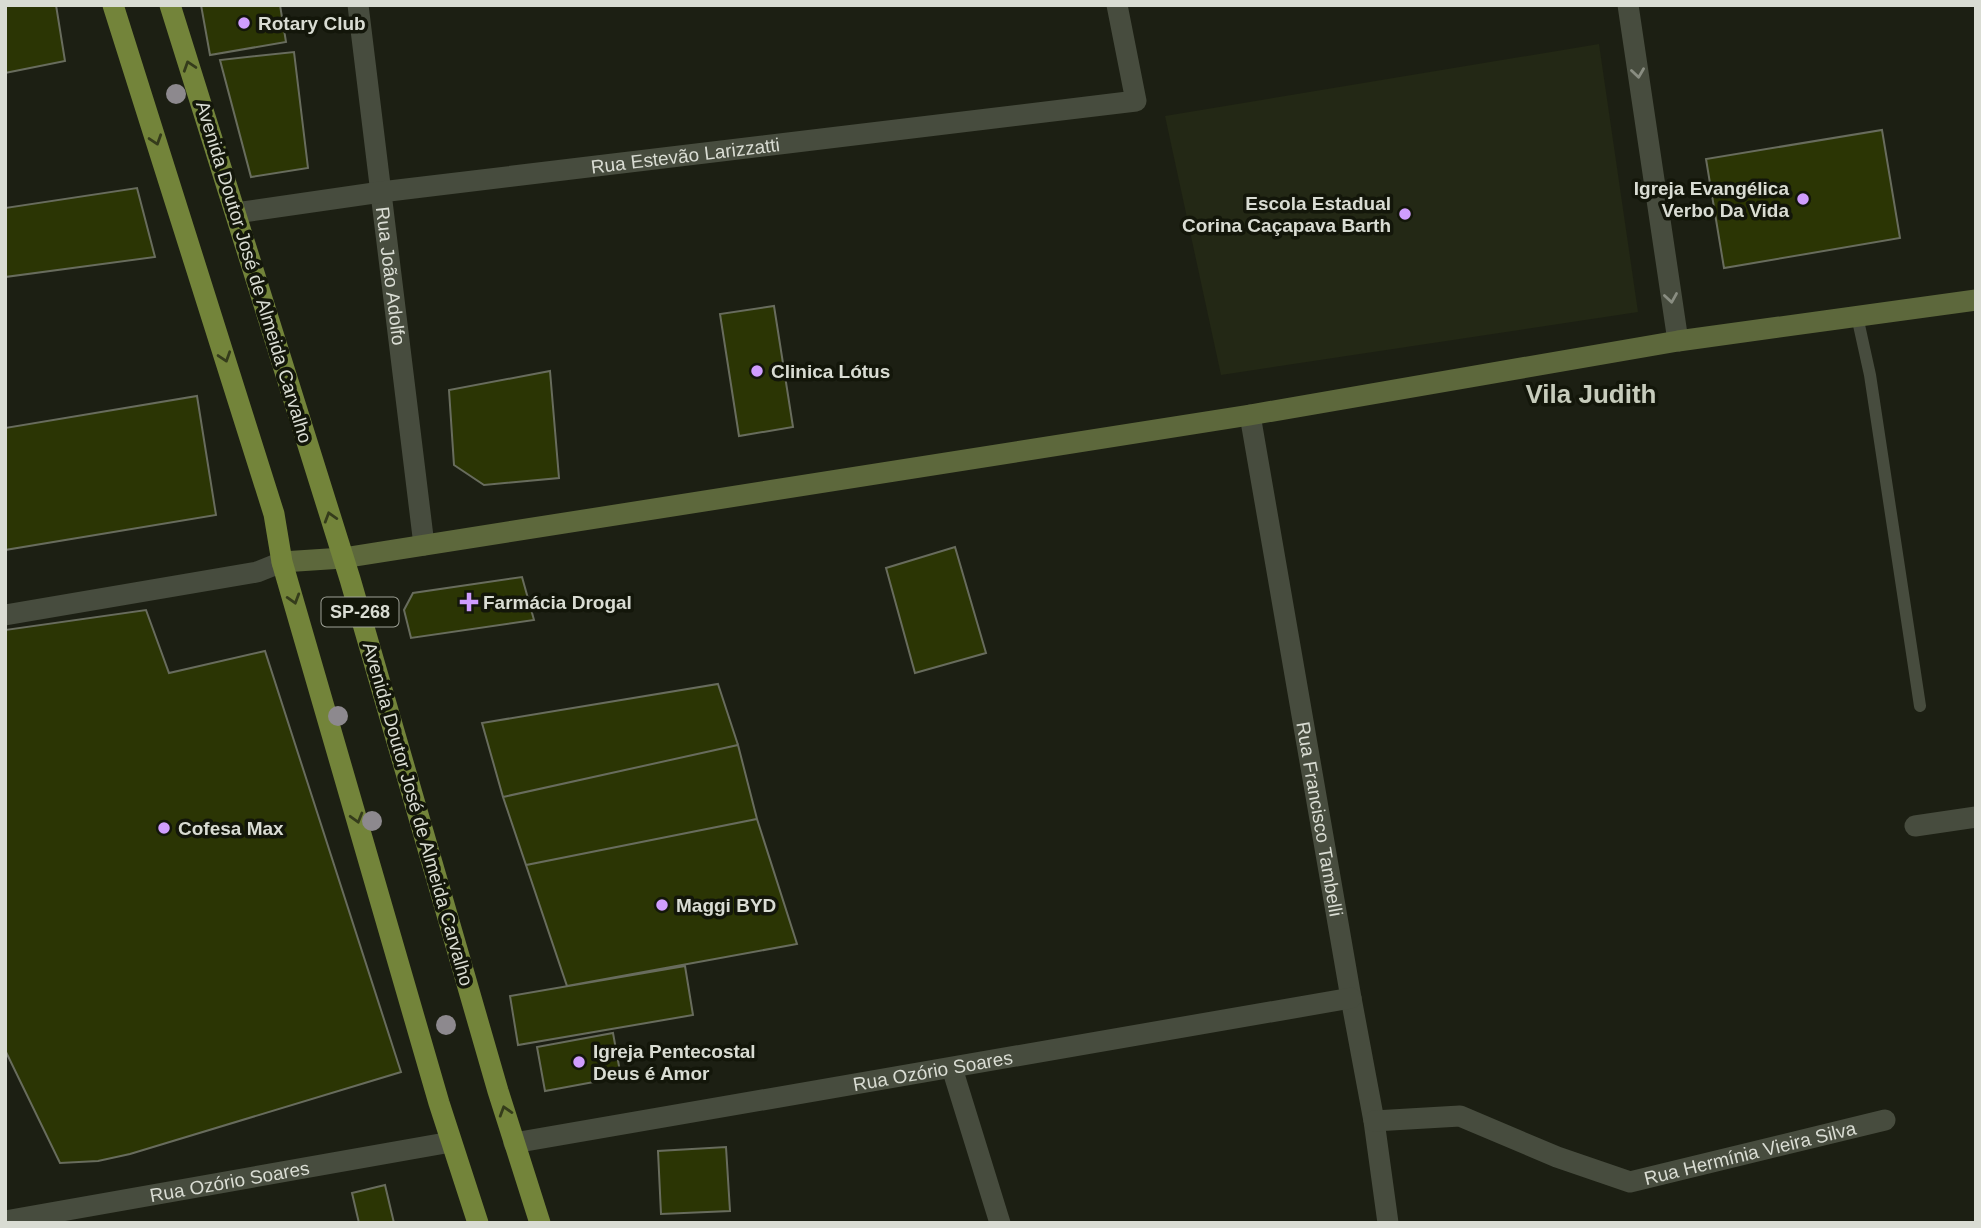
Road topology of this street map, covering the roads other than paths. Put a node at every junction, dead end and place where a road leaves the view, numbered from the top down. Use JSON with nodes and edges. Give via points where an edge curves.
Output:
{"nodes":[{"id":1,"x":113,"y":5,"type":"edge"},
{"id":2,"x":170,"y":5,"type":"edge"},
{"id":3,"x":358,"y":5,"type":"edge"},
{"id":4,"x":1117,"y":5,"type":"edge"},
{"id":5,"x":1628,"y":5,"type":"edge"},
{"id":6,"x":381,"y":192,"type":"junction"},
{"id":7,"x":236,"y":212,"type":"junction"},
{"id":8,"x":1976,"y":300,"type":"edge"},
{"id":9,"x":1857,"y":316,"type":"junction"},
{"id":10,"x":1678,"y":341,"type":"junction"},
{"id":11,"x":1250,"y":415,"type":"junction"},
{"id":12,"x":424,"y":545,"type":"junction"},
{"id":13,"x":343,"y":558,"type":"junction"},
{"id":14,"x":282,"y":562,"type":"junction"},
{"id":15,"x":5,"y":615,"type":"edge"},
{"id":16,"x":1920,"y":706,"type":"dead end"},
{"id":17,"x":1976,"y":817,"type":"edge"},
{"id":18,"x":1915,"y":827,"type":"dead end"},
{"id":19,"x":1351,"y":998,"type":"junction"},
{"id":20,"x":951,"y":1068,"type":"junction"},
{"id":21,"x":1885,"y":1120,"type":"dead end"},
{"id":22,"x":1374,"y":1121,"type":"junction"},
{"id":23,"x":451,"y":1142,"type":"junction"},
{"id":24,"x":514,"y":1143,"type":"junction"},
{"id":25,"x":5,"y":1221,"type":"edge"},
{"id":26,"x":478,"y":1223,"type":"edge"},
{"id":27,"x":540,"y":1223,"type":"edge"},
{"id":28,"x":1000,"y":1223,"type":"edge"},
{"id":29,"x":1388,"y":1223,"type":"edge"}],
"edges":[{"from":1,"to":14,"type":"main road","number":"SP-268","one_way":true,"via":[[274,514]]},
{"from":7,"to":2,"type":"main road","name":"Avenida Doutor José de Almeida Carvalho","number":"SP-268","one_way":true},
{"from":3,"to":6,"type":"street","name":"Rua João Adolfo"},
{"from":4,"to":6,"type":"street","name":"Rua Estevão Larizzatti","via":[[1136,101]]},
{"from":5,"to":10,"type":"street","one_way":true},
{"from":6,"to":7,"type":"street","name":"Rua Estevão Larizzatti"},
{"from":6,"to":12,"type":"street","name":"Rua João Adolfo"},
{"from":13,"to":7,"type":"main road","name":"Avenida Doutor José de Almeida Carvalho","number":"SP-268","one_way":true},
{"from":8,"to":9,"type":"street"},
{"from":9,"to":10,"type":"street"},
{"from":9,"to":16,"type":"lane"},
{"from":10,"to":11,"type":"street"},
{"from":11,"to":12,"type":"street"},
{"from":11,"to":19,"type":"street","name":"Rua Francisco Tambelli"},
{"from":12,"to":13,"type":"street"},
{"from":13,"to":14,"type":"street"},
{"from":24,"to":13,"type":"main road","name":"Avenida Doutor José de Almeida Carvalho","number":"SP-268","one_way":true},
{"from":14,"to":15,"type":"street","via":[[257,572]]},
{"from":14,"to":23,"type":"main road","number":"SP-268","one_way":true},
{"from":17,"to":18,"type":"street"},
{"from":19,"to":20,"type":"street","name":"Rua Ozório Soares"},
{"from":19,"to":22,"type":"street","name":"Rua Francisco Tambelli"},
{"from":20,"to":24,"type":"street","name":"Rua Ozório Soares"},
{"from":20,"to":28,"type":"street"},
{"from":21,"to":22,"type":"street","name":"Rua Hermínia Vieira Silva","via":[[1630,1182],[1460,1116]]},
{"from":22,"to":29,"type":"street","name":"Rua Francisco Tambelli"},
{"from":23,"to":25,"type":"street","name":"Rua Ozório Soares"},
{"from":23,"to":26,"type":"main road","number":"SP-268"},
{"from":24,"to":27,"type":"main road","name":"Avenida Doutor José de Almeida Carvalho","number":"SP-268"}]}
